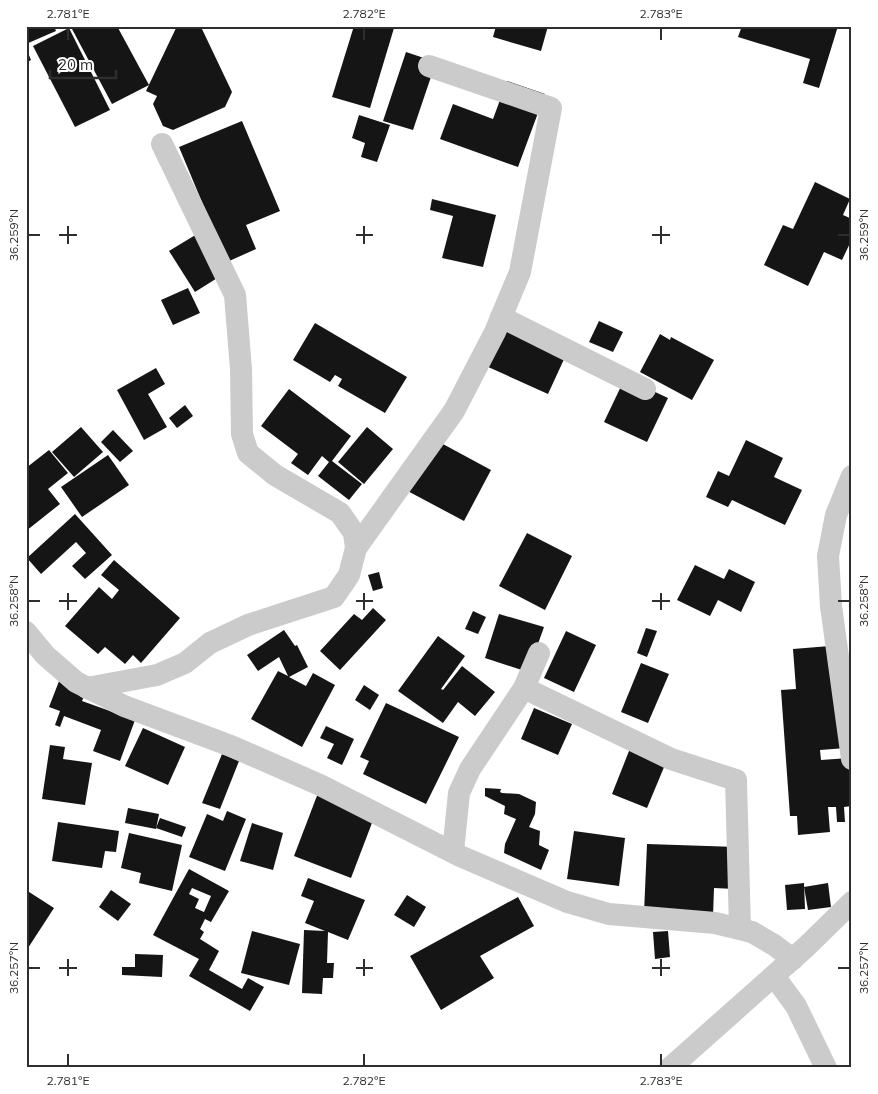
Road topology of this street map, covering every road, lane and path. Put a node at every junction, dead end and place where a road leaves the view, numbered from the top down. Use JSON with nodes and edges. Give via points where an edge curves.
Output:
{"nodes":[{"id":1,"x":429,"y":66,"type":"dead end"},
{"id":2,"x":162,"y":144,"type":"dead end"},
{"id":3,"x":501,"y":317,"type":"junction"},
{"id":4,"x":645,"y":389,"type":"dead end"},
{"id":5,"x":852,"y":476,"type":"edge"},
{"id":6,"x":356,"y":548,"type":"junction"},
{"id":7,"x":26,"y":632,"type":"edge"},
{"id":8,"x":539,"y":653,"type":"dead end"},
{"id":9,"x":87,"y":688,"type":"junction"},
{"id":10,"x":524,"y":688,"type":"junction"},
{"id":11,"x":852,"y":759,"type":"edge"},
{"id":12,"x":453,"y":852,"type":"junction"},
{"id":13,"x":852,"y":902,"type":"edge"},
{"id":14,"x":740,"y":929,"type":"junction"},
{"id":15,"x":792,"y":959,"type":"junction"},
{"id":16,"x":774,"y":976,"type":"junction"},
{"id":17,"x":821,"y":1064,"type":"edge"},
{"id":18,"x":670,"y":1068,"type":"edge"}],
"edges":[{"from":1,"to":3,"type":"street","via":[[551,108],[520,272]]},
{"from":2,"to":6,"type":"street","via":[[235,295],[242,434],[248,453],[275,476],[340,513],[354,533]]},
{"from":3,"to":4,"type":"street"},
{"from":3,"to":6,"type":"street","via":[[454,411]]},
{"from":5,"to":11,"type":"street","via":[[836,515],[828,556],[831,606]]},
{"from":6,"to":9,"type":"street","via":[[349,575],[334,597],[248,624],[210,643],[185,663],[157,675]]},
{"from":7,"to":9,"type":"street","via":[[45,655]]},
{"from":8,"to":10,"type":"street"},
{"from":9,"to":12,"type":"street","via":[[320,785]]},
{"from":10,"to":12,"type":"street","via":[[470,769],[459,793]]},
{"from":10,"to":14,"type":"street","via":[[671,759],[736,780]]},
{"from":12,"to":14,"type":"street","via":[[567,902],[609,914],[715,923]]},
{"from":13,"to":15,"type":"street"},
{"from":14,"to":15,"type":"street","via":[[752,932]]},
{"from":15,"to":16,"type":"street"},
{"from":16,"to":17,"type":"street","via":[[796,1006]]},
{"from":16,"to":18,"type":"street"}]}
